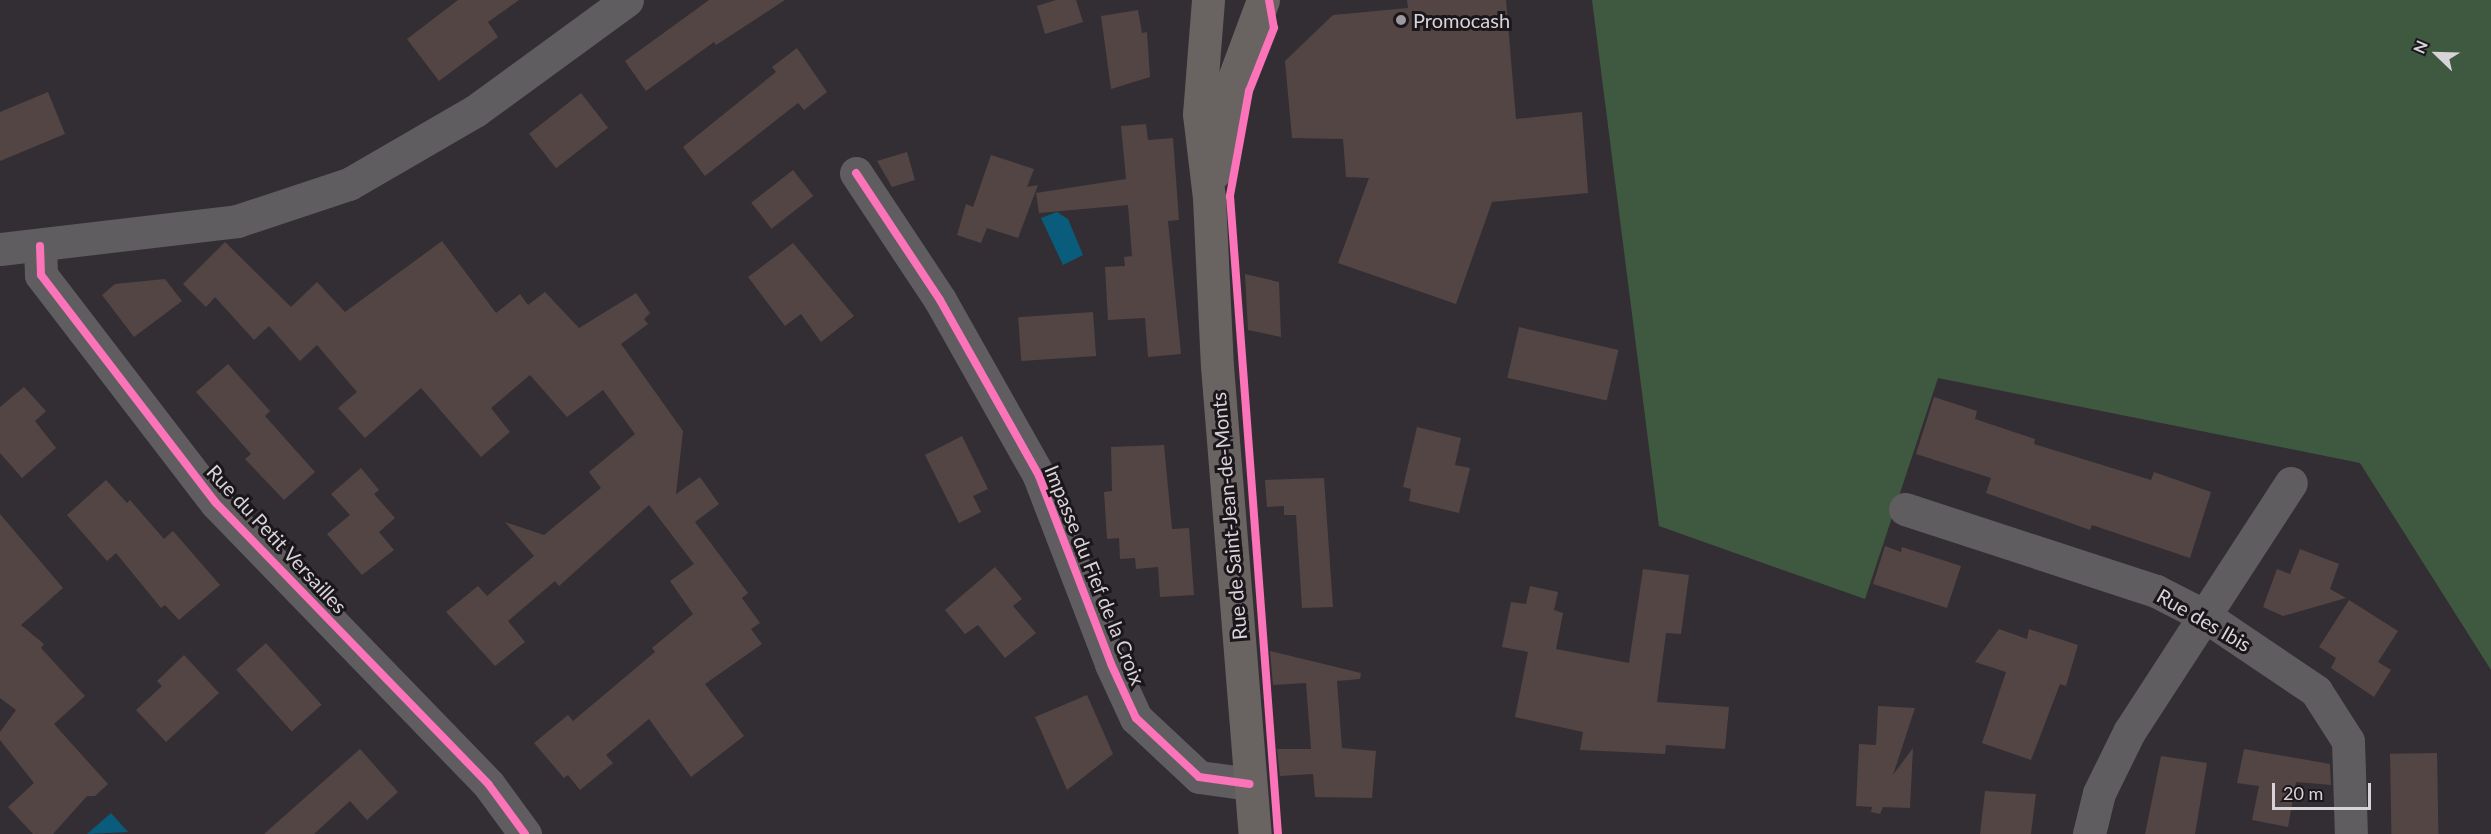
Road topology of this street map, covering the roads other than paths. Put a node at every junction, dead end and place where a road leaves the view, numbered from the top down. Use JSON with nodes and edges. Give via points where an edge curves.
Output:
{"nodes":[{"id":1,"x":627,"y":0,"type":"edge"},
{"id":2,"x":1208,"y":0,"type":"edge"},
{"id":3,"x":1263,"y":0,"type":"edge"},
{"id":4,"x":856,"y":173,"type":"dead end"},
{"id":5,"x":1209,"y":198,"type":"junction"},
{"id":6,"x":40,"y":246,"type":"junction"},
{"id":7,"x":0,"y":249,"type":"edge"},
{"id":8,"x":2290,"y":483,"type":"dead end"},
{"id":9,"x":1905,"y":508,"type":"dead end"},
{"id":10,"x":2205,"y":616,"type":"junction"},
{"id":11,"x":1250,"y":784,"type":"junction"},
{"id":12,"x":525,"y":834,"type":"edge"},
{"id":13,"x":1255,"y":834,"type":"edge"},
{"id":14,"x":2089,"y":834,"type":"edge"},
{"id":15,"x":2351,"y":834,"type":"edge"}],
"edges":[{"from":1,"to":6,"type":"street","via":[[475,111],[349,184],[237,221]]},
{"from":2,"to":5,"type":"main road","name":"Rue de Saint-Jean-de-Monts","via":[[1199,114]]},
{"from":3,"to":5,"type":"main road","name":"Rue de Saint-Jean-de-Monts","via":[[1234,78]]},
{"from":4,"to":11,"type":"street","name":"Impasse du Fief de la Croix","via":[[940,300],[1039,476],[1111,664],[1136,718],[1199,777]]},
{"from":5,"to":11,"type":"main road","name":"Rue de Saint-Jean-de-Monts","via":[[1217,366]]},
{"from":6,"to":7,"type":"street"},
{"from":6,"to":12,"type":"street","name":"Rue du Petit Versailles","via":[[41,275],[216,503],[489,785]]},
{"from":8,"to":10,"type":"street"},
{"from":9,"to":10,"type":"street","name":"Rue des Ibis","via":[[2156,591]]},
{"from":10,"to":14,"type":"street","via":[[2128,732],[2099,793]]},
{"from":10,"to":15,"type":"street","name":"Rue des Ibis","via":[[2316,691],[2348,741]]},
{"from":11,"to":13,"type":"main road","name":"Rue de Saint-Jean-de-Monts"}]}
